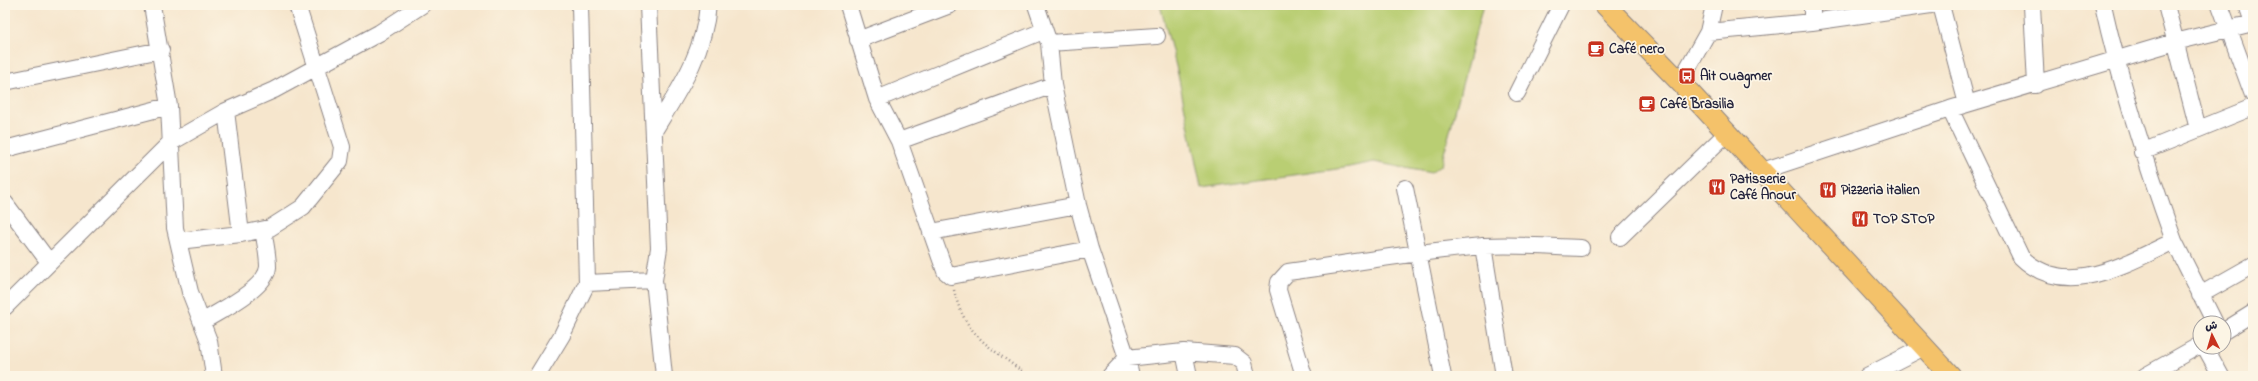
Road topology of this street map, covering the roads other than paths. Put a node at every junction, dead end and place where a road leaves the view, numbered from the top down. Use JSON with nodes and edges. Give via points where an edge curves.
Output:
{"nodes":[{"id":1,"x":152,"y":5,"type":"edge"},
{"id":2,"x":297,"y":5,"type":"edge"},
{"id":3,"x":422,"y":5,"type":"edge"},
{"id":4,"x":580,"y":5,"type":"edge"},
{"id":5,"x":648,"y":5,"type":"edge"},
{"id":6,"x":708,"y":5,"type":"edge"},
{"id":7,"x":848,"y":5,"type":"edge"},
{"id":8,"x":950,"y":5,"type":"edge"},
{"id":9,"x":1036,"y":5,"type":"edge"},
{"id":10,"x":1561,"y":5,"type":"edge"},
{"id":11,"x":1605,"y":5,"type":"edge"},
{"id":12,"x":1714,"y":5,"type":"edge"},
{"id":13,"x":1812,"y":5,"type":"edge"},
{"id":14,"x":1931,"y":5,"type":"edge"},
{"id":15,"x":1941,"y":5,"type":"edge"},
{"id":16,"x":2032,"y":5,"type":"edge"},
{"id":17,"x":2103,"y":5,"type":"edge"},
{"id":18,"x":2166,"y":5,"type":"edge"},
{"id":19,"x":2220,"y":5,"type":"edge"},
{"id":20,"x":2247,"y":5,"type":"edge"},
{"id":21,"x":1812,"y":22,"type":"junction"},
{"id":22,"x":2253,"y":23,"type":"edge"},
{"id":23,"x":2228,"y":30,"type":"junction"},
{"id":24,"x":1708,"y":32,"type":"junction"},
{"id":25,"x":1157,"y":36,"type":"dead end"},
{"id":26,"x":1046,"y":37,"type":"junction"},
{"id":27,"x":858,"y":40,"type":"junction"},
{"id":28,"x":2175,"y":42,"type":"junction"},
{"id":29,"x":161,"y":50,"type":"junction"},
{"id":30,"x":2115,"y":60,"type":"junction"},
{"id":31,"x":2247,"y":62,"type":"edge"},
{"id":32,"x":318,"y":66,"type":"junction"},
{"id":33,"x":5,"y":82,"type":"edge"},
{"id":34,"x":1680,"y":82,"type":"junction"},
{"id":35,"x":2036,"y":84,"type":"junction"},
{"id":36,"x":1053,"y":85,"type":"junction"},
{"id":37,"x":1517,"y":93,"type":"dead end"},
{"id":38,"x":2253,"y":95,"type":"edge"},
{"id":39,"x":877,"y":99,"type":"junction"},
{"id":40,"x":1967,"y":104,"type":"junction"},
{"id":41,"x":169,"y":106,"type":"junction"},
{"id":42,"x":2253,"y":107,"type":"edge"},
{"id":43,"x":1950,"y":109,"type":"junction"},
{"id":44,"x":226,"y":111,"type":"junction"},
{"id":45,"x":2198,"y":129,"type":"junction"},
{"id":46,"x":654,"y":131,"type":"junction"},
{"id":47,"x":1727,"y":133,"type":"junction"},
{"id":48,"x":899,"y":141,"type":"junction"},
{"id":49,"x":170,"y":143,"type":"junction"},
{"id":50,"x":5,"y":149,"type":"edge"},
{"id":51,"x":2142,"y":152,"type":"junction"},
{"id":52,"x":1762,"y":171,"type":"junction"},
{"id":53,"x":1405,"y":188,"type":"dead end"},
{"id":54,"x":5,"y":203,"type":"edge"},
{"id":55,"x":1078,"y":205,"type":"junction"},
{"id":56,"x":263,"y":230,"type":"junction"},
{"id":57,"x":931,"y":232,"type":"junction"},
{"id":58,"x":241,"y":234,"type":"junction"},
{"id":59,"x":1620,"y":237,"type":"dead end"},
{"id":60,"x":178,"y":241,"type":"junction"},
{"id":61,"x":2174,"y":241,"type":"junction"},
{"id":62,"x":1483,"y":246,"type":"junction"},
{"id":63,"x":1581,"y":248,"type":"dead end"},
{"id":64,"x":1090,"y":249,"type":"junction"},
{"id":65,"x":1417,"y":253,"type":"junction"},
{"id":66,"x":49,"y":262,"type":"junction"},
{"id":67,"x":2253,"y":265,"type":"edge"},
{"id":68,"x":654,"y":280,"type":"junction"},
{"id":69,"x":587,"y":283,"type":"junction"},
{"id":70,"x":2200,"y":294,"type":"junction"},
{"id":71,"x":5,"y":307,"type":"edge"},
{"id":72,"x":2253,"y":313,"type":"edge"},
{"id":73,"x":2211,"y":315,"type":"edge"},
{"id":74,"x":202,"y":322,"type":"junction"},
{"id":75,"x":2232,"y":326,"type":"edge"},
{"id":76,"x":1924,"y":347,"type":"junction"},
{"id":77,"x":2192,"y":350,"type":"edge"},
{"id":78,"x":1184,"y":352,"type":"junction"},
{"id":79,"x":2209,"y":355,"type":"edge"},
{"id":80,"x":1127,"y":358,"type":"junction"},
{"id":81,"x":214,"y":376,"type":"edge"},
{"id":82,"x":537,"y":376,"type":"edge"},
{"id":83,"x":664,"y":376,"type":"edge"},
{"id":84,"x":1110,"y":376,"type":"edge"},
{"id":85,"x":1131,"y":376,"type":"edge"},
{"id":86,"x":1189,"y":376,"type":"edge"},
{"id":87,"x":1247,"y":376,"type":"edge"},
{"id":88,"x":1304,"y":376,"type":"edge"},
{"id":89,"x":1443,"y":376,"type":"edge"},
{"id":90,"x":1504,"y":376,"type":"edge"},
{"id":91,"x":1867,"y":376,"type":"edge"},
{"id":92,"x":1951,"y":376,"type":"edge"},
{"id":93,"x":2145,"y":376,"type":"edge"},
{"id":94,"x":2221,"y":376,"type":"edge"}],
"edges":[{"from":1,"to":29,"type":"street"},
{"from":2,"to":32,"type":"street"},
{"from":3,"to":32,"type":"street","via":[[379,33]]},
{"from":4,"to":69,"type":"street"},
{"from":5,"to":46,"type":"street"},
{"from":6,"to":46,"type":"street","via":[[707,18],[691,72]]},
{"from":7,"to":27,"type":"street"},
{"from":8,"to":27,"type":"street"},
{"from":9,"to":26,"type":"street"},
{"from":10,"to":37,"type":"street"},
{"from":11,"to":34,"type":"main road"},
{"from":12,"to":24,"type":"street"},
{"from":13,"to":21,"type":"street"},
{"from":14,"to":21,"type":"street"},
{"from":15,"to":40,"type":"street"},
{"from":16,"to":35,"type":"street"},
{"from":17,"to":30,"type":"street"},
{"from":18,"to":28,"type":"street"},
{"from":19,"to":23,"type":"street"},
{"from":20,"to":22,"type":"street"},
{"from":21,"to":24,"type":"street"},
{"from":22,"to":23,"type":"street"},
{"from":23,"to":28,"type":"street"},
{"from":23,"to":31,"type":"street"},
{"from":24,"to":34,"type":"street"},
{"from":25,"to":26,"type":"street"},
{"from":26,"to":36,"type":"street"},
{"from":26,"to":39,"type":"street"},
{"from":27,"to":39,"type":"street"},
{"from":28,"to":30,"type":"street"},
{"from":28,"to":45,"type":"street"},
{"from":29,"to":33,"type":"street"},
{"from":29,"to":41,"type":"street"},
{"from":30,"to":35,"type":"street"},
{"from":30,"to":51,"type":"street"},
{"from":31,"to":38,"type":"street"},
{"from":32,"to":44,"type":"street","via":[[274,90]]},
{"from":32,"to":56,"type":"street","via":[[342,147],[340,161],[303,207]]},
{"from":34,"to":47,"type":"main road"},
{"from":35,"to":40,"type":"street"},
{"from":36,"to":48,"type":"street"},
{"from":36,"to":55,"type":"street"},
{"from":39,"to":48,"type":"street"},
{"from":40,"to":43,"type":"street"},
{"from":41,"to":49,"type":"street"},
{"from":41,"to":50,"type":"street"},
{"from":42,"to":45,"type":"street"},
{"from":43,"to":52,"type":"street"},
{"from":43,"to":61,"type":"street","via":[[2021,257],[2032,267],[2048,275],[2096,275]]},
{"from":44,"to":49,"type":"street"},
{"from":44,"to":58,"type":"street"},
{"from":45,"to":51,"type":"street"},
{"from":46,"to":68,"type":"street","via":[[659,248]]},
{"from":47,"to":52,"type":"main road"},
{"from":47,"to":59,"type":"street"},
{"from":48,"to":57,"type":"street"},
{"from":49,"to":60,"type":"street"},
{"from":49,"to":66,"type":"street"},
{"from":51,"to":61,"type":"street"},
{"from":52,"to":76,"type":"main road"},
{"from":53,"to":65,"type":"street"},
{"from":54,"to":66,"type":"street"},
{"from":55,"to":57,"type":"street"},
{"from":55,"to":64,"type":"street"},
{"from":56,"to":58,"type":"street"},
{"from":56,"to":74,"type":"street","via":[[268,267],[266,275],[253,290]]},
{"from":57,"to":64,"type":"street","via":[[946,271],[951,276]]},
{"from":58,"to":60,"type":"street"},
{"from":60,"to":74,"type":"street","via":[[190,292]]},
{"from":61,"to":70,"type":"street"},
{"from":62,"to":63,"type":"street"},
{"from":62,"to":65,"type":"street"},
{"from":62,"to":90,"type":"street"},
{"from":64,"to":80,"type":"street"},
{"from":65,"to":88,"type":"street","via":[[1288,272],[1282,276],[1278,290]]},
{"from":65,"to":89,"type":"street"},
{"from":66,"to":71,"type":"street"},
{"from":67,"to":70,"type":"street"},
{"from":68,"to":69,"type":"street"},
{"from":68,"to":83,"type":"street"},
{"from":69,"to":82,"type":"street","via":[[562,335]]},
{"from":70,"to":73,"type":"street"},
{"from":72,"to":75,"type":"street"},
{"from":74,"to":81,"type":"street","via":[[209,341]]},
{"from":76,"to":91,"type":"street"},
{"from":76,"to":92,"type":"main road"},
{"from":77,"to":93,"type":"street"},
{"from":78,"to":80,"type":"street"},
{"from":78,"to":86,"type":"street"},
{"from":78,"to":87,"type":"street","via":[[1235,356],[1244,363]]},
{"from":79,"to":94,"type":"street"},
{"from":80,"to":84,"type":"street"},
{"from":80,"to":85,"type":"street"}]}
